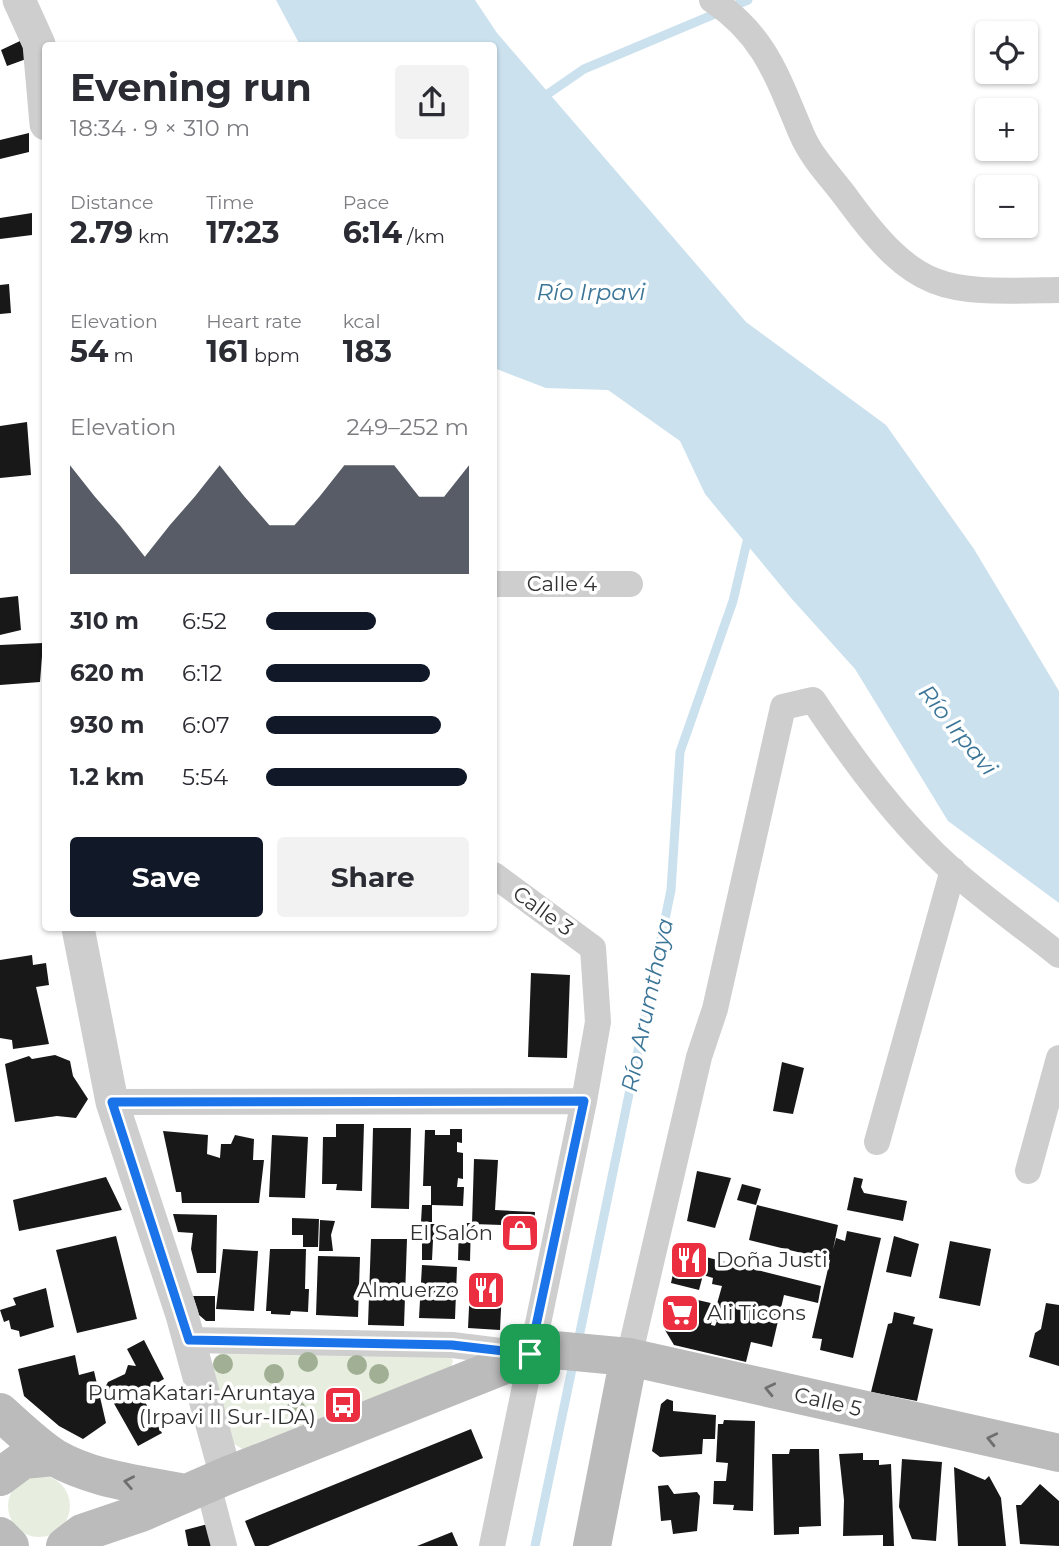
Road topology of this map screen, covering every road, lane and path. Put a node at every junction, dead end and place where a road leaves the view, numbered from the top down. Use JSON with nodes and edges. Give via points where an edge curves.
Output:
{"nodes":[{"id":1,"x":19,"y":0,"type":"edge"},
{"id":2,"x":712,"y":0,"type":"edge"},
{"id":3,"x":42,"y":78,"type":"edge"},
{"id":4,"x":1059,"y":289,"type":"edge"},
{"id":5,"x":497,"y":584,"type":"edge"},
{"id":6,"x":630,"y":584,"type":"dead end"},
{"id":7,"x":953,"y":870,"type":"junction"},
{"id":8,"x":497,"y":877,"type":"edge"},
{"id":9,"x":79,"y":931,"type":"edge"},
{"id":10,"x":1059,"y":955,"type":"edge"},
{"id":11,"x":1059,"y":1058,"type":"edge"},
{"id":12,"x":584,"y":1101,"type":"junction"},
{"id":13,"x":112,"y":1102,"type":"junction"},
{"id":14,"x":877,"y":1142,"type":"dead end"},
{"id":15,"x":1028,"y":1171,"type":"dead end"},
{"id":16,"x":189,"y":1340,"type":"junction"},
{"id":17,"x":542,"y":1352,"type":"junction"},
{"id":18,"x":613,"y":1355,"type":"junction"},
{"id":19,"x":0,"y":1412,"type":"edge"},
{"id":20,"x":1059,"y":1454,"type":"edge"},
{"id":21,"x":64,"y":1461,"type":"junction"},
{"id":22,"x":0,"y":1477,"type":"edge"},
{"id":23,"x":206,"y":1485,"type":"junction"},
{"id":24,"x":0,"y":1536,"type":"edge"},
{"id":25,"x":73,"y":1539,"type":"edge"},
{"id":26,"x":10,"y":1546,"type":"edge"},
{"id":27,"x":224,"y":1546,"type":"edge"},
{"id":28,"x":492,"y":1546,"type":"edge"},
{"id":29,"x":592,"y":1546,"type":"edge"}],
"edges":[{"from":1,"to":3,"type":"street","via":[[39,44]]},
{"from":2,"to":4,"type":"street","via":[[765,50],[808,148],[896,258],[917,275],[974,292]]},
{"from":5,"to":6,"type":"street","name":"Calle 4"},
{"from":7,"to":10,"type":"street"},
{"from":7,"to":14,"type":"street"},
{"from":7,"to":18,"type":"street","via":[[910,827],[813,700],[783,707],[715,1009]]},
{"from":8,"to":12,"type":"street","name":"Calle 3","via":[[593,948],[598,1021]]},
{"from":9,"to":13,"type":"street"},
{"from":11,"to":15,"type":"street"},
{"from":12,"to":13,"type":"street"},
{"from":12,"to":17,"type":"street"},
{"from":13,"to":16,"type":"street"},
{"from":16,"to":17,"type":"street","via":[[452,1345]]},
{"from":16,"to":23,"type":"street"},
{"from":17,"to":18,"type":"main road","name":"Calle 5"},
{"from":17,"to":23,"type":"main road"},
{"from":17,"to":28,"type":"street"},
{"from":20,"to":18,"type":"main road","name":"Calle 5","one_way":true},
{"from":18,"to":29,"type":"main road"},
{"from":19,"to":21,"type":"main road"},
{"from":21,"to":22,"type":"main road","via":[[23,1460]]},
{"from":23,"to":21,"type":"main road","one_way":true,"via":[[110,1478]]},
{"from":21,"to":25,"type":"main road","via":[[89,1497],[89,1516]]},
{"from":23,"to":25,"type":"main road"},
{"from":23,"to":27,"type":"street"},
{"from":24,"to":26,"type":"main road"}]}
